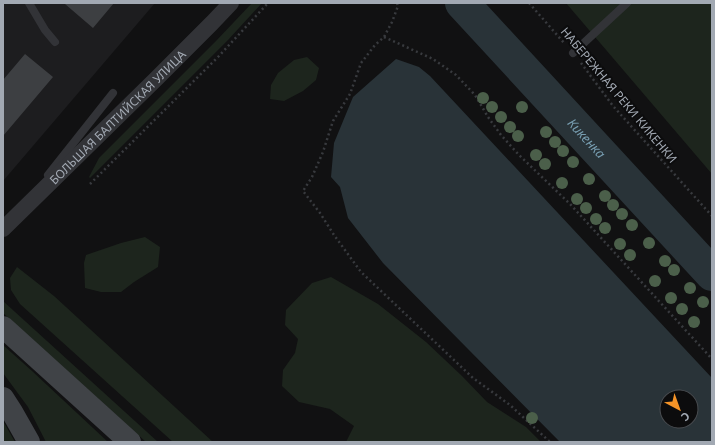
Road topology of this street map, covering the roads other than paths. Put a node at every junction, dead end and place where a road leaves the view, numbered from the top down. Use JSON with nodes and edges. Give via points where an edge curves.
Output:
{"nodes":[{"id":1,"x":29,"y":3,"type":"edge"},
{"id":2,"x":231,"y":3,"type":"edge"},
{"id":3,"x":627,"y":3,"type":"edge"},
{"id":4,"x":55,"y":42,"type":"dead end"},
{"id":5,"x":573,"y":53,"type":"road end"},
{"id":6,"x":113,"y":93,"type":"dead end"},
{"id":7,"x":14,"y":218,"type":"junction"},
{"id":8,"x":3,"y":229,"type":"edge"},
{"id":9,"x":3,"y":327,"type":"edge"},
{"id":10,"x":3,"y":398,"type":"edge"},
{"id":11,"x":28,"y":442,"type":"edge"},
{"id":12,"x":130,"y":442,"type":"edge"}],
"edges":[{"from":1,"to":4,"type":"lane"},
{"from":2,"to":7,"type":"street","name":"БОЛЬШАЯ БАЛТИЙСКАЯ УЛИЦА"},
{"from":3,"to":5,"type":"lane"},
{"from":6,"to":7,"type":"lane"},
{"from":7,"to":8,"type":"street","name":"БОЛЬШАЯ БАЛТИЙСКАЯ УЛИЦА"},
{"from":9,"to":12,"type":"main road"},
{"from":10,"to":11,"type":"main road"}]}
